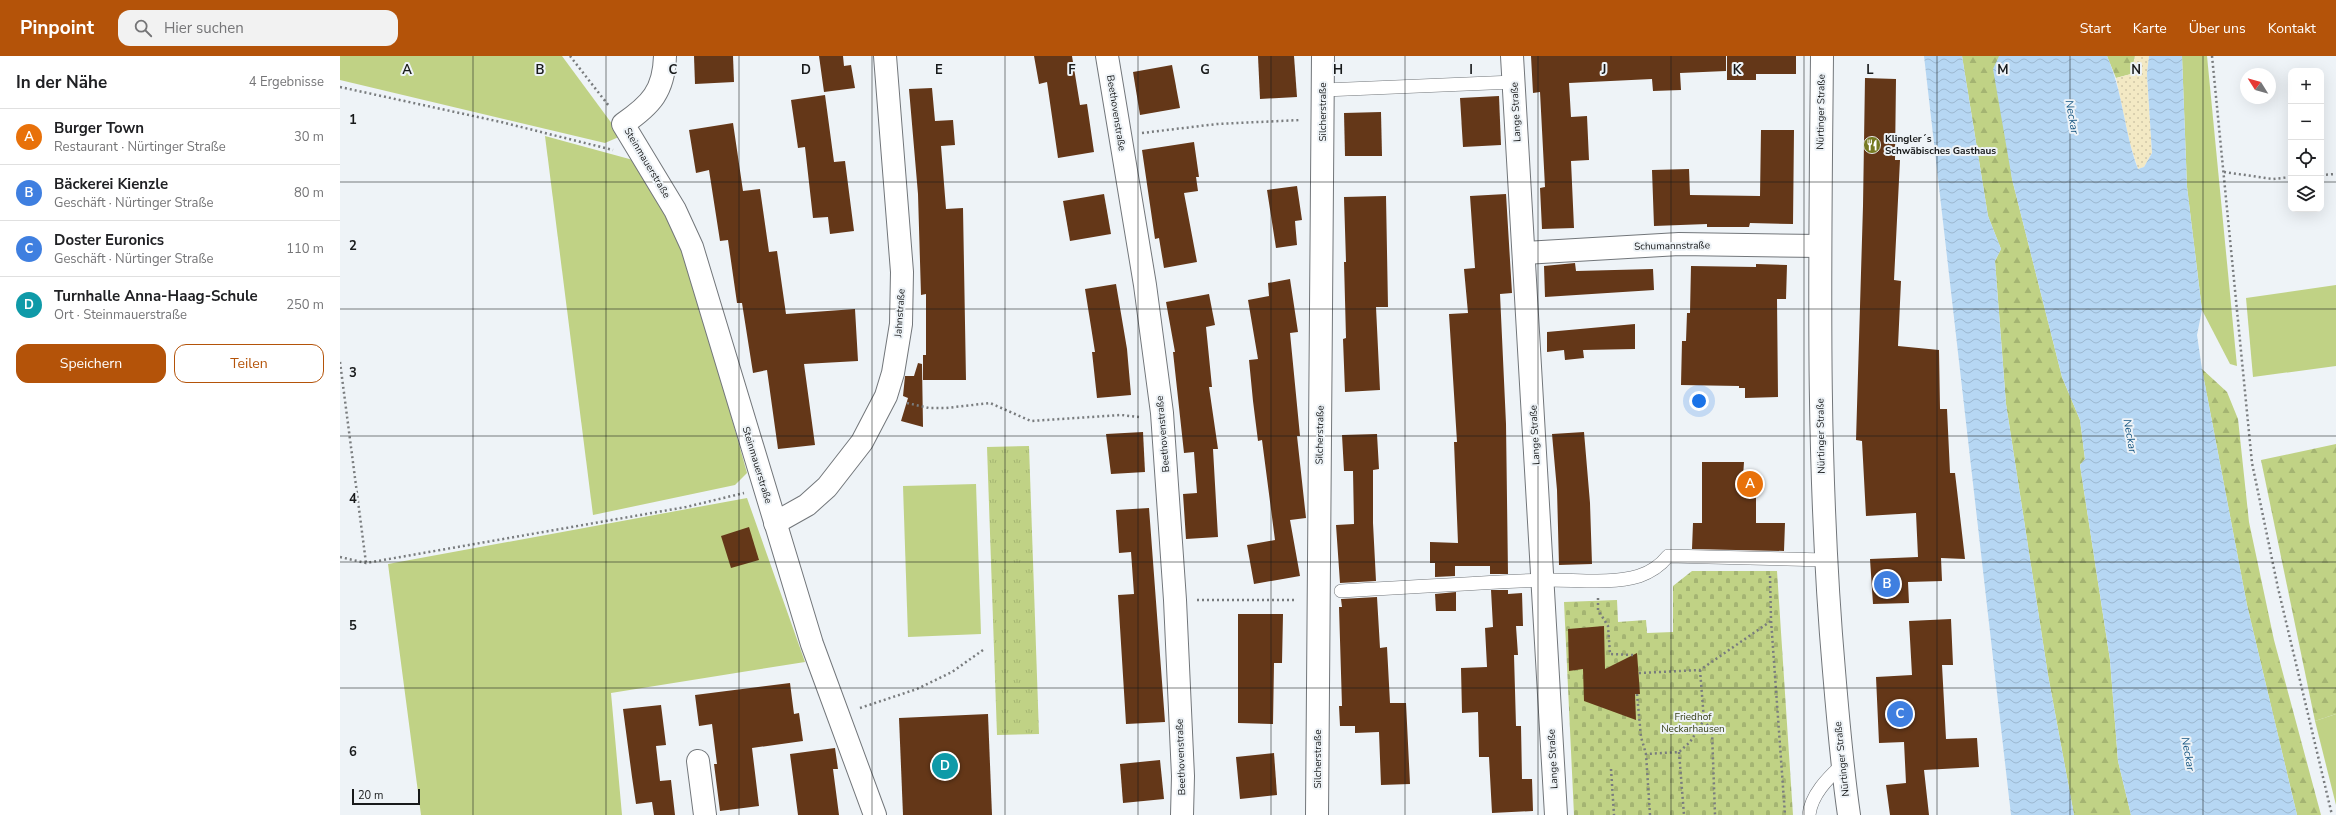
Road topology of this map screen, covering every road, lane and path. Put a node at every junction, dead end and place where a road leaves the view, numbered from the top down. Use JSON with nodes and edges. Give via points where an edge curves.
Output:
{"nodes":[{"id":1,"x":570,"y":56,"type":"edge"},
{"id":2,"x":665,"y":56,"type":"edge"},
{"id":3,"x":885,"y":56,"type":"edge"},
{"id":4,"x":1107,"y":56,"type":"edge"},
{"id":5,"x":1323,"y":56,"type":"edge"},
{"id":6,"x":1512,"y":56,"type":"edge"},
{"id":7,"x":1822,"y":56,"type":"edge"},
{"id":8,"x":2212,"y":56,"type":"edge"},
{"id":9,"x":1514,"y":82,"type":"junction"},
{"id":10,"x":340,"y":87,"type":"edge"},
{"id":11,"x":1324,"y":90,"type":"junction"},
{"id":12,"x":1323,"y":119,"type":"junction"},
{"id":13,"x":623,"y":124,"type":"junction"},
{"id":14,"x":1120,"y":136,"type":"junction"},
{"id":15,"x":639,"y":146,"type":"junction"},
{"id":16,"x":2224,"y":172,"type":"junction"},
{"id":17,"x":2324,"y":174,"type":"edge"},
{"id":18,"x":2336,"y":174,"type":"edge"},
{"id":19,"x":2288,"y":177,"type":"edge"},
{"id":20,"x":1820,"y":246,"type":"junction"},
{"id":21,"x":1524,"y":253,"type":"junction"},
{"id":22,"x":340,"y":362,"type":"edge"},
{"id":23,"x":886,"y":396,"type":"junction"},
{"id":24,"x":1162,"y":413,"type":"junction"},
{"id":25,"x":764,"y":489,"type":"junction"},
{"id":26,"x":775,"y":523,"type":"junction"},
{"id":27,"x":340,"y":557,"type":"edge"},
{"id":28,"x":1772,"y":560,"type":"junction"},
{"id":29,"x":1825,"y":560,"type":"junction"},
{"id":30,"x":366,"y":563,"type":"junction"},
{"id":31,"x":1544,"y":580,"type":"junction"},
{"id":32,"x":1599,"y":580,"type":"junction"},
{"id":33,"x":1341,"y":591,"type":"dead end"},
{"id":34,"x":1175,"y":600,"type":"junction"},
{"id":35,"x":1319,"y":601,"type":"junction"},
{"id":36,"x":1771,"y":620,"type":"junction"},
{"id":37,"x":983,"y":650,"type":"dead end"},
{"id":38,"x":1633,"y":656,"type":"dead end"},
{"id":39,"x":1700,"y":670,"type":"junction"},
{"id":40,"x":1639,"y":673,"type":"dead end"},
{"id":41,"x":1637,"y":694,"type":"dead end"},
{"id":42,"x":839,"y":716,"type":"junction"},
{"id":43,"x":1704,"y":720,"type":"junction"},
{"id":44,"x":1679,"y":752,"type":"junction"},
{"id":45,"x":1646,"y":754,"type":"junction"},
{"id":46,"x":698,"y":761,"type":"dead end"},
{"id":47,"x":1841,"y":766,"type":"junction"},
{"id":48,"x":1611,"y":769,"type":"dead end"},
{"id":49,"x":705,"y":815,"type":"edge"},
{"id":50,"x":875,"y":815,"type":"edge"},
{"id":51,"x":1182,"y":815,"type":"edge"},
{"id":52,"x":1317,"y":815,"type":"edge"},
{"id":53,"x":1556,"y":815,"type":"edge"},
{"id":54,"x":1614,"y":815,"type":"edge"},
{"id":55,"x":1650,"y":815,"type":"edge"},
{"id":56,"x":1684,"y":815,"type":"edge"},
{"id":57,"x":1715,"y":815,"type":"edge"},
{"id":58,"x":1785,"y":815,"type":"edge"},
{"id":59,"x":1809,"y":815,"type":"edge"},
{"id":60,"x":1849,"y":815,"type":"edge"},
{"id":61,"x":2332,"y":815,"type":"edge"}],
"edges":[{"from":1,"to":13,"type":"path"},
{"from":2,"to":13,"type":"street","via":[[664,74],[659,90],[650,103]]},
{"from":3,"to":23,"type":"street","name":"Jahnstraße","via":[[902,272],[902,324]]},
{"from":4,"to":14,"type":"street","name":"Beethovenstraße"},
{"from":5,"to":11,"type":"street","name":"Silcherstraße"},
{"from":6,"to":9,"type":"street","name":"Lange Straße"},
{"from":7,"to":20,"type":"street","name":"Nürtinger Straße"},
{"from":8,"to":16,"type":"path"},
{"from":9,"to":11,"type":"lane"},
{"from":9,"to":21,"type":"street","name":"Lange Straße"},
{"from":10,"to":15,"type":"path","via":[[501,122],[616,151]]},
{"from":11,"to":12,"type":"street","name":"Silcherstraße"},
{"from":12,"to":14,"type":"path","via":[[1217,124]]},
{"from":12,"to":35,"type":"street","name":"Silcherstraße"},
{"from":13,"to":15,"type":"street","name":"Steinmauerstraße"},
{"from":14,"to":24,"type":"street","name":"Beethovenstraße","via":[[1145,285]]},
{"from":15,"to":25,"type":"street","name":"Steinmauerstraße","via":[[675,210],[692,247]]},
{"from":16,"to":19,"type":"path","via":[[2273,179]]},
{"from":16,"to":61,"type":"path","via":[[2252,463],[2278,588]]},
{"from":17,"to":18,"type":"path"},
{"from":20,"to":21,"type":"street","name":"Schumannstraße","via":[[1679,244]]},
{"from":20,"to":29,"type":"street","name":"Nürtinger Straße"},
{"from":21,"to":31,"type":"street","name":"Lange Straße"},
{"from":22,"to":30,"type":"path"},
{"from":23,"to":24,"type":"path","via":[[928,408],[990,404],[1030,421],[1121,415],[1143,417]]},
{"from":23,"to":26,"type":"street","name":"Jahnstraße","via":[[862,442],[828,487],[807,505]]},
{"from":24,"to":34,"type":"street","name":"Beethovenstraße"},
{"from":25,"to":26,"type":"street","name":"Steinmauerstraße"},
{"from":25,"to":30,"type":"path","via":[[686,507]]},
{"from":26,"to":42,"type":"street","name":"Steinmauerstraße","via":[[812,644]]},
{"from":27,"to":30,"type":"path"},
{"from":28,"to":29,"type":"lane"},
{"from":28,"to":32,"type":"lane","via":[[1668,556],[1662,565],[1638,576],[1614,581]]},
{"from":28,"to":36,"type":"path"},
{"from":29,"to":47,"type":"street","name":"Nürtinger Straße"},
{"from":31,"to":32,"type":"lane"},
{"from":31,"to":33,"type":"lane"},
{"from":31,"to":53,"type":"street","name":"Lange Straße"},
{"from":32,"to":38,"type":"path","via":[[1598,610],[1608,626],[1610,654]]},
{"from":34,"to":35,"type":"path"},
{"from":34,"to":51,"type":"street","name":"Beethovenstraße","via":[[1183,776]]},
{"from":35,"to":52,"type":"street","name":"Silcherstraße"},
{"from":36,"to":39,"type":"path"},
{"from":36,"to":58,"type":"path"},
{"from":37,"to":42,"type":"path","via":[[952,672],[917,690]]},
{"from":39,"to":40,"type":"path"},
{"from":39,"to":43,"type":"path"},
{"from":41,"to":45,"type":"path","via":[[1641,737]]},
{"from":42,"to":50,"type":"street","name":"Steinmauerstraße"},
{"from":43,"to":44,"type":"path","via":[[1690,742]]},
{"from":43,"to":57,"type":"path","via":[[1712,732]]},
{"from":44,"to":45,"type":"path"},
{"from":44,"to":56,"type":"path"},
{"from":45,"to":55,"type":"path"},
{"from":46,"to":49,"type":"street"},
{"from":47,"to":59,"type":"lane","via":[[1825,781],[1809,809]]},
{"from":47,"to":60,"type":"street","name":"Nürtinger Straße"},
{"from":48,"to":54,"type":"path"}]}
